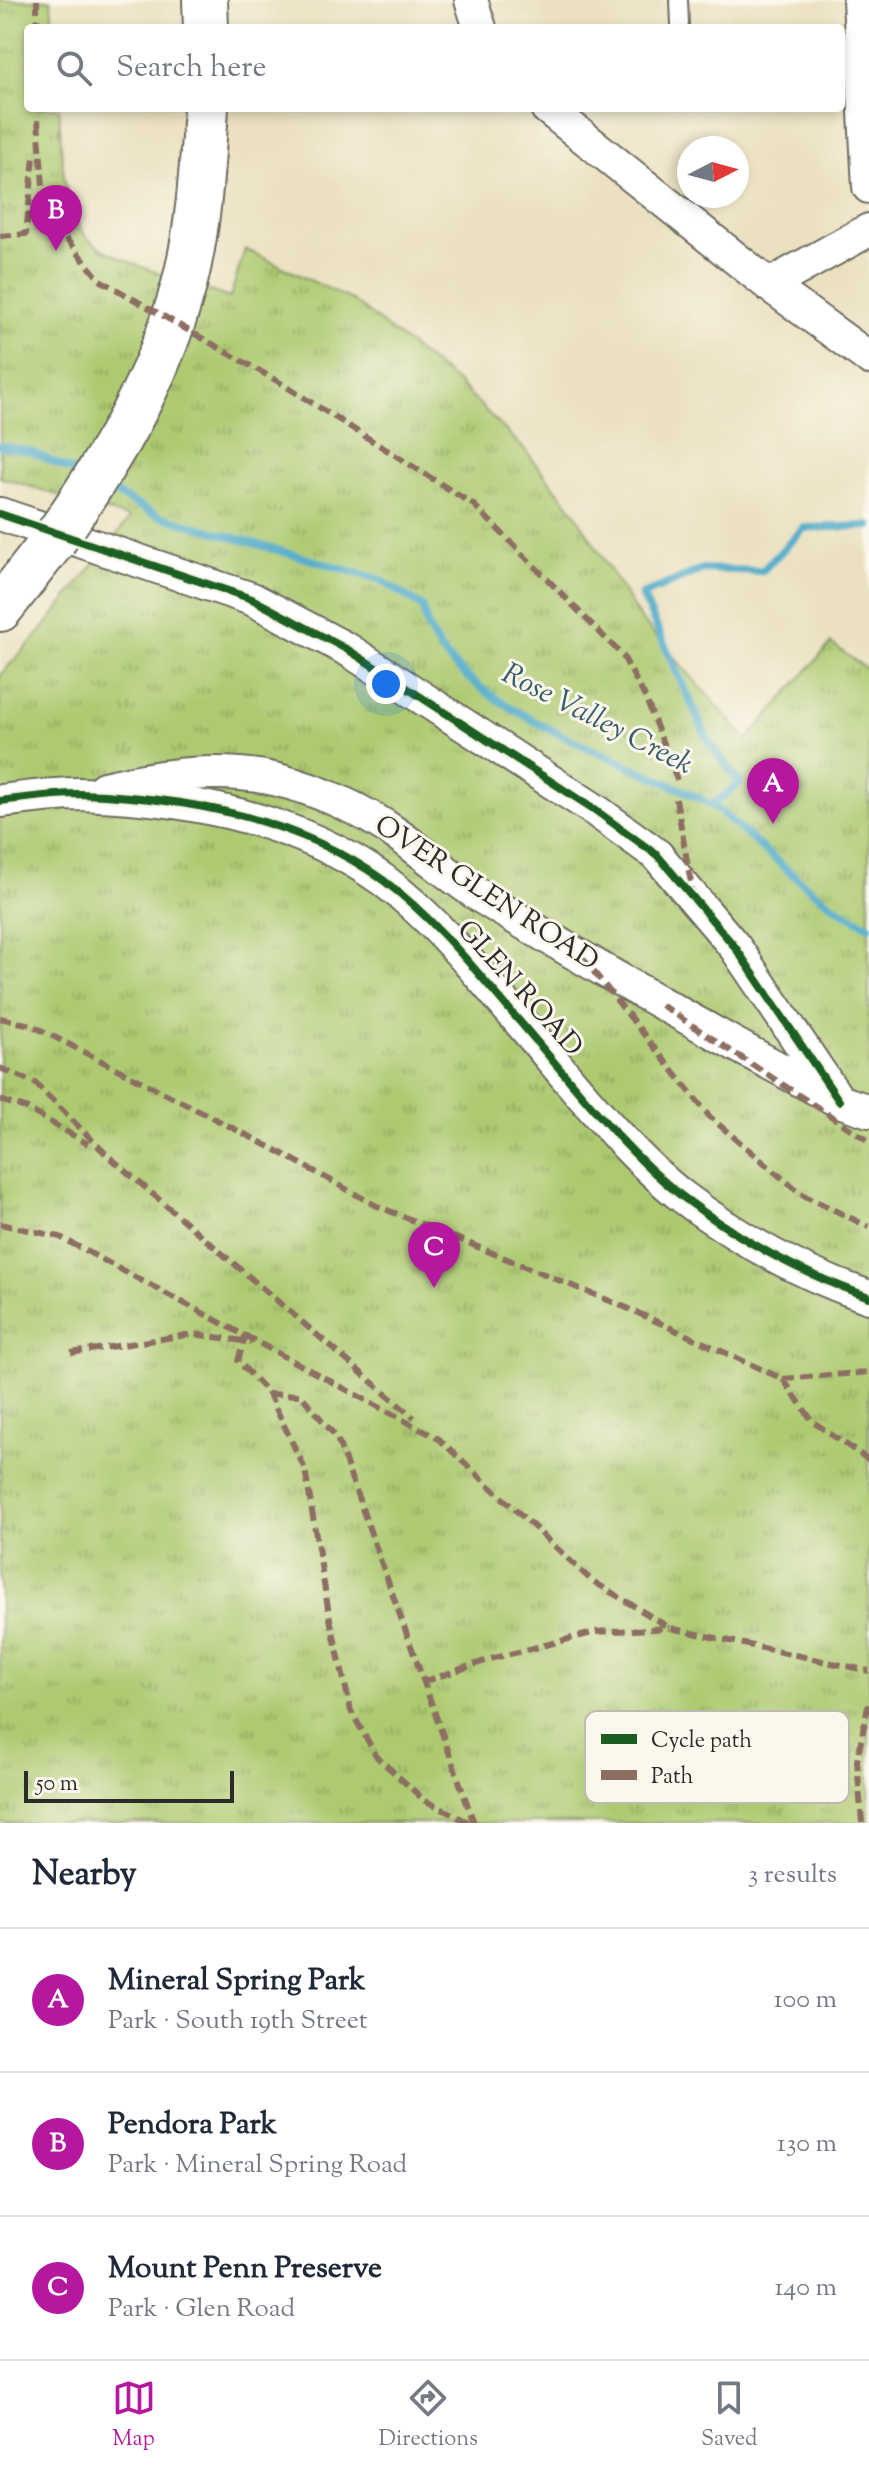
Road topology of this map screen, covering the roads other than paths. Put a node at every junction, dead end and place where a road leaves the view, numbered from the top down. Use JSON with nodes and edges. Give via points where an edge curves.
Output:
{"nodes":[{"id":1,"x":205,"y":0,"type":"edge"},
{"id":2,"x":471,"y":0,"type":"edge"},
{"id":3,"x":679,"y":0,"type":"edge"},
{"id":4,"x":859,"y":0,"type":"edge"},
{"id":5,"x":206,"y":24,"type":"edge"},
{"id":6,"x":479,"y":24,"type":"edge"},
{"id":7,"x":680,"y":24,"type":"dead end"},
{"id":8,"x":206,"y":112,"type":"edge"},
{"id":9,"x":552,"y":112,"type":"edge"},
{"id":10,"x":869,"y":187,"type":"edge"},
{"id":11,"x":869,"y":230,"type":"edge"},
{"id":12,"x":769,"y":285,"type":"junction"},
{"id":13,"x":869,"y":358,"type":"edge"},
{"id":14,"x":0,"y":514,"type":"edge"},
{"id":15,"x":0,"y":609,"type":"edge"},
{"id":16,"x":77,"y":794,"type":"junction"},
{"id":17,"x":0,"y":801,"type":"edge"},
{"id":18,"x":839,"y":1101,"type":"junction"},
{"id":19,"x":869,"y":1111,"type":"edge"},
{"id":20,"x":869,"y":1297,"type":"edge"}],
"edges":[{"from":1,"to":5,"type":"main road"},
{"from":2,"to":6,"type":"street"},
{"from":3,"to":7,"type":"lane"},
{"from":4,"to":10,"type":"street"},
{"from":8,"to":15,"type":"main road","bridge":true,"via":[[185,283],[163,349],[106,467]]},
{"from":9,"to":12,"type":"street"},
{"from":11,"to":12,"type":"street"},
{"from":12,"to":13,"type":"street"},
{"from":14,"to":18,"type":"street","via":[[252,599],[350,651],[595,810],[657,855],[735,947]]},
{"from":16,"to":17,"type":"street","name":"GLEN ROAD"},
{"from":16,"to":18,"type":"street","name":"OVER GLEN ROAD","via":[[149,777],[234,772],[279,780],[334,799],[396,833],[495,905],[661,1005]]},
{"from":16,"to":20,"type":"street","name":"GLEN ROAD","via":[[222,809],[318,843],[383,880],[457,948],[610,1126],[682,1196],[769,1252]]},
{"from":18,"to":19,"type":"street","name":"OVER GLEN ROAD"}]}
